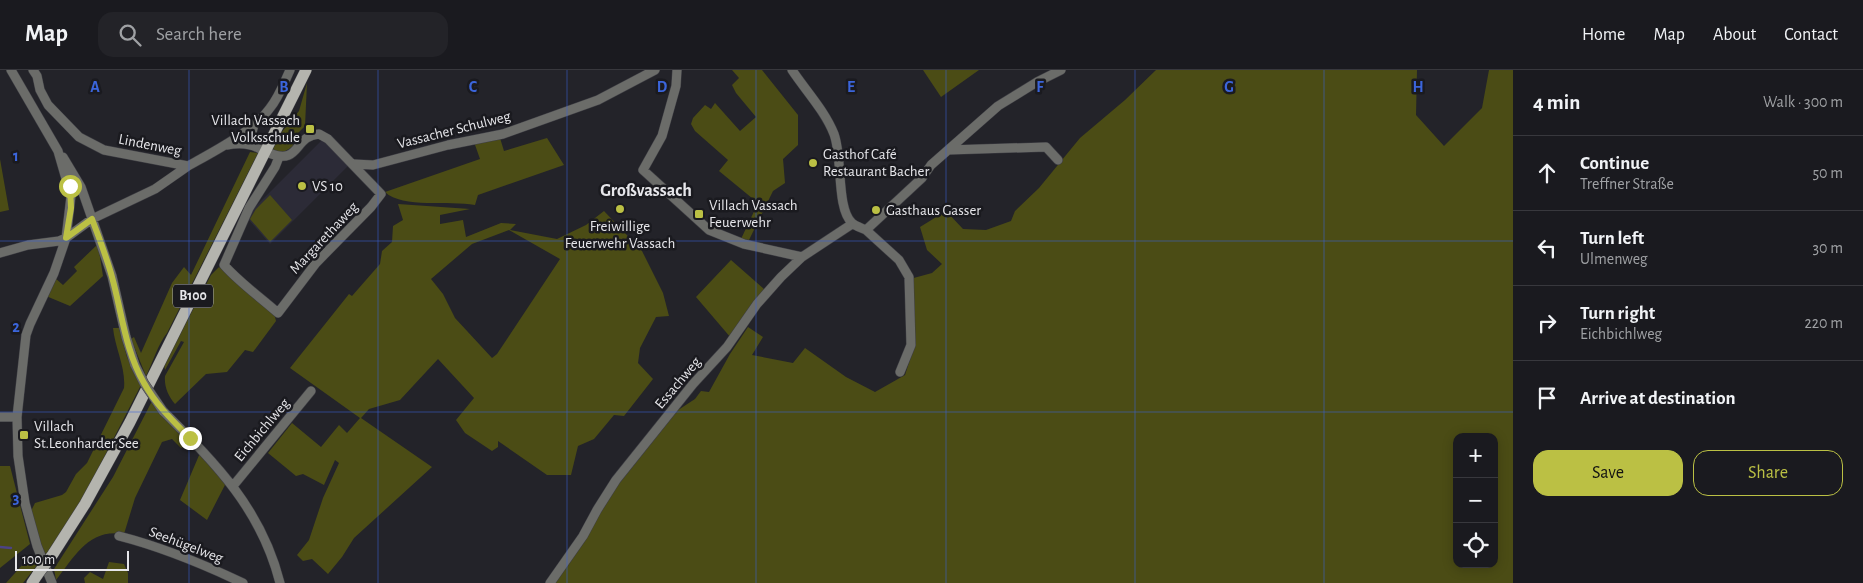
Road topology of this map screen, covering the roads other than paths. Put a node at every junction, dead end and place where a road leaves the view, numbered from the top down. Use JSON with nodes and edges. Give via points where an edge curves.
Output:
{"nodes":[{"id":1,"x":33,"y":70,"type":"edge"},
{"id":2,"x":290,"y":70,"type":"edge"},
{"id":3,"x":306,"y":70,"type":"edge"},
{"id":4,"x":655,"y":70,"type":"edge"},
{"id":5,"x":677,"y":70,"type":"edge"},
{"id":6,"x":792,"y":70,"type":"edge"},
{"id":7,"x":1061,"y":70,"type":"edge"},
{"id":8,"x":15,"y":72,"type":"edge"},
{"id":9,"x":254,"y":124,"type":"junction"},
{"id":10,"x":224,"y":146,"type":"junction"},
{"id":11,"x":261,"y":150,"type":"junction"},
{"id":12,"x":948,"y":150,"type":"junction"},
{"id":13,"x":58,"y":151,"type":"junction"},
{"id":14,"x":279,"y":157,"type":"junction"},
{"id":15,"x":1058,"y":160,"type":"dead end"},
{"id":16,"x":354,"y":164,"type":"junction"},
{"id":17,"x":188,"y":166,"type":"junction"},
{"id":18,"x":92,"y":219,"type":"junction"},
{"id":19,"x":852,"y":224,"type":"junction"},
{"id":20,"x":866,"y":230,"type":"junction"},
{"id":21,"x":66,"y":238,"type":"junction"},
{"id":22,"x":0,"y":253,"type":"edge"},
{"id":23,"x":802,"y":257,"type":"junction"},
{"id":24,"x":900,"y":372,"type":"dead end"},
{"id":25,"x":312,"y":391,"type":"dead end"},
{"id":26,"x":0,"y":417,"type":"edge"},
{"id":27,"x":17,"y":417,"type":"junction"},
{"id":28,"x":233,"y":486,"type":"junction"},
{"id":29,"x":119,"y":536,"type":"dead end"},
{"id":30,"x":35,"y":578,"type":"edge"},
{"id":31,"x":52,"y":583,"type":"edge"},
{"id":32,"x":243,"y":583,"type":"edge"},
{"id":33,"x":280,"y":583,"type":"edge"},
{"id":34,"x":550,"y":583,"type":"edge"}],
"edges":[{"from":1,"to":17,"type":"street","name":"Lindenweg","via":[[48,105],[79,137],[104,150]]},
{"from":2,"to":9,"type":"street","name":"Lindenweg","via":[[274,103]]},
{"from":3,"to":30,"type":"main road","number":"B100","bridge":true,"via":[[130,422],[86,504]]},
{"from":4,"to":16,"type":"street","name":"Vassacher Schulweg","via":[[598,100],[502,134],[448,144],[373,165]]},
{"from":5,"to":23,"type":"street","via":[[676,86],[662,136],[643,170],[709,230],[744,244]]},
{"from":6,"to":19,"type":"street","via":[[825,116],[834,135],[843,206]]},
{"from":7,"to":12,"type":"street","via":[[998,106]]},
{"from":8,"to":13,"type":"street"},
{"from":9,"to":10,"type":"street","name":"Lindenweg"},
{"from":9,"to":11,"type":"street","via":[[252,133]]},
{"from":10,"to":11,"type":"street","via":[[234,144]]},
{"from":10,"to":17,"type":"street","name":"Lindenweg"},
{"from":11,"to":14,"type":"street"},
{"from":12,"to":15,"type":"street","via":[[1046,147]]},
{"from":12,"to":20,"type":"street"},
{"from":13,"to":18,"type":"street","name":"Eichbichlweg","via":[[82,187]]},
{"from":13,"to":21,"type":"street","via":[[71,196]]},
{"from":14,"to":16,"type":"street","via":[[291,154],[308,136],[319,134]]},
{"from":14,"to":16,"type":"street","name":"Margarethaweg","via":[[240,224],[224,265],[278,313],[316,263],[381,194]]},
{"from":17,"to":18,"type":"street","via":[[155,189]]},
{"from":18,"to":21,"type":"street"},
{"from":18,"to":28,"type":"street","name":"Eichbichlweg","bridge":true,"via":[[112,276],[126,337],[144,383],[163,411]]},
{"from":19,"to":20,"type":"street"},
{"from":19,"to":23,"type":"street","name":"Essachweg"},
{"from":20,"to":24,"type":"street","via":[[899,260],[908,277],[911,345]]},
{"from":21,"to":22,"type":"street"},
{"from":21,"to":27,"type":"street","via":[[28,330]]},
{"from":23,"to":34,"type":"street","name":"Essachweg","via":[[757,304],[727,347],[616,480]]},
{"from":25,"to":28,"type":"street","name":"Eichbichlweg"},
{"from":26,"to":27,"type":"street"},
{"from":27,"to":31,"type":"street","via":[[18,456],[25,503]]},
{"from":28,"to":33,"type":"street","name":"Eichbichlweg","via":[[266,542]]},
{"from":29,"to":32,"type":"street","name":"Seehügelweg","via":[[178,554]]}]}
